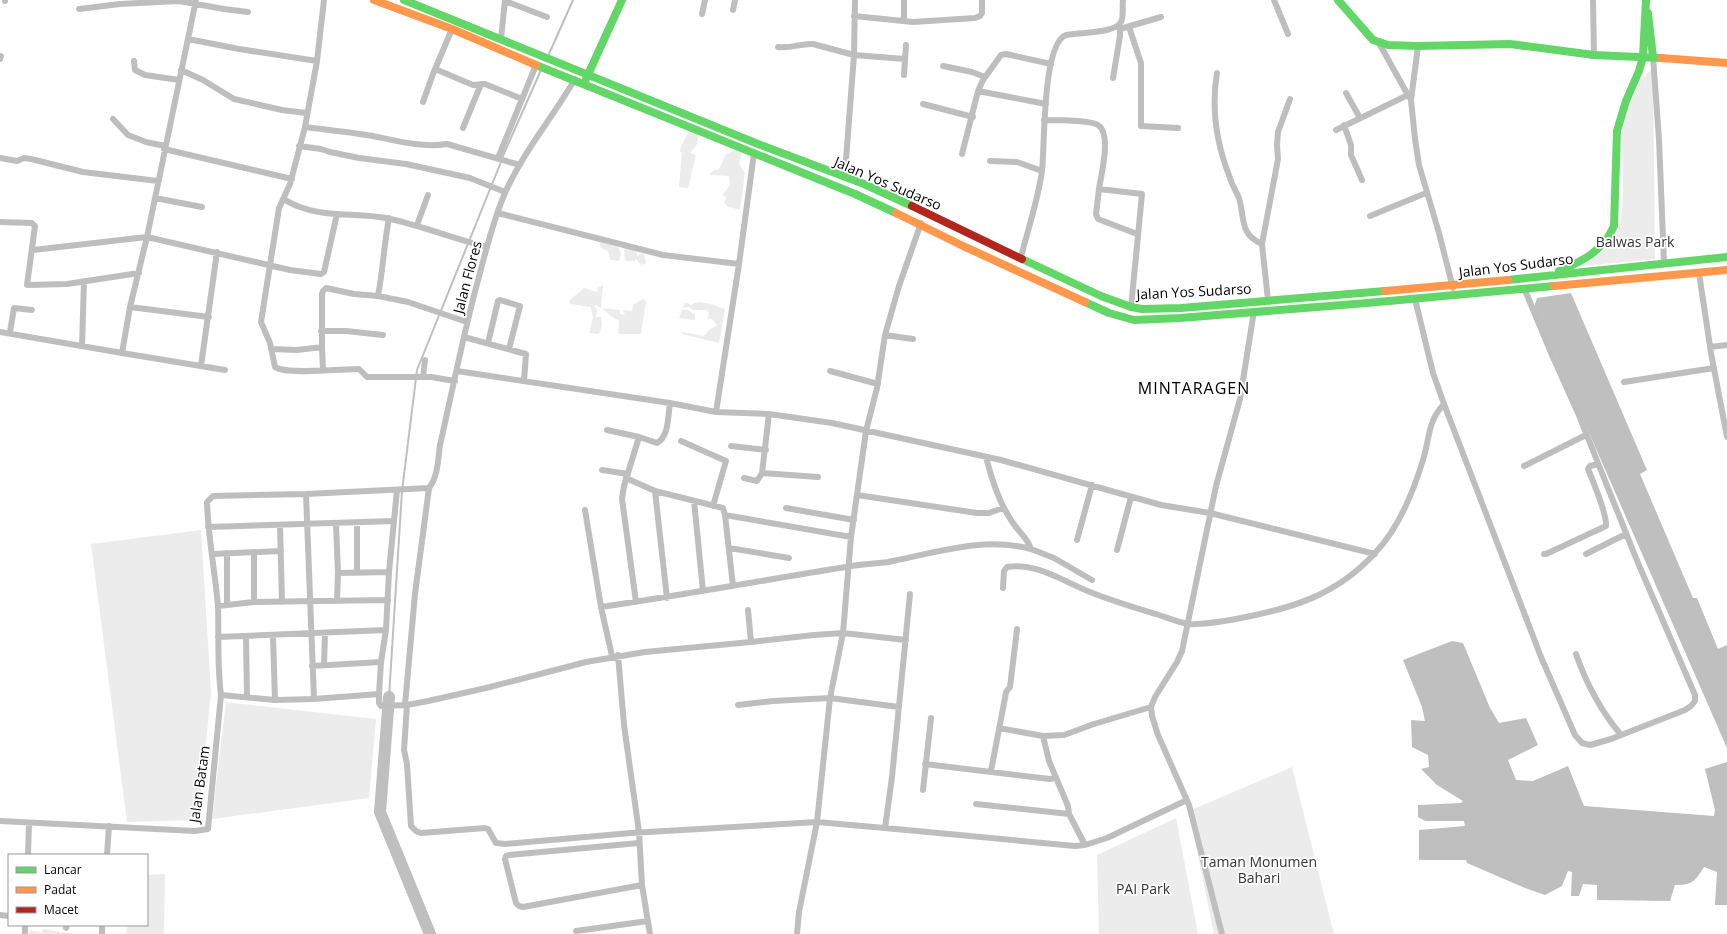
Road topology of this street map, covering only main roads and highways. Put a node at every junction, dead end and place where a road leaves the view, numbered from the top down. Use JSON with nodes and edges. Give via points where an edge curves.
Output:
{"nodes":[{"id":1,"x":374,"y":0,"type":"edge"},
{"id":2,"x":404,"y":0,"type":"edge"},
{"id":3,"x":622,"y":0,"type":"edge"},
{"id":4,"x":1342,"y":2,"type":"edge"},
{"id":5,"x":1646,"y":4,"type":"edge"},
{"id":6,"x":501,"y":39,"type":"junction"},
{"id":7,"x":498,"y":50,"type":"junction"},
{"id":8,"x":1643,"y":57,"type":"junction"},
{"id":9,"x":1653,"y":57,"type":"junction"},
{"id":10,"x":1727,"y":64,"type":"edge"},
{"id":11,"x":588,"y":75,"type":"junction"},
{"id":12,"x":587,"y":86,"type":"junction"},
{"id":13,"x":1727,"y":257,"type":"edge"},
{"id":14,"x":1727,"y":270,"type":"edge"},
{"id":15,"x":1550,"y":275,"type":"junction"},
{"id":16,"x":1453,"y":290,"type":"junction"}],
"edges":[{"from":1,"to":7,"type":"main road","name":"Jalan Yos Sudarso","via":[[452,29]]},
{"from":2,"to":6,"type":"main road","name":"Jalan Yos Sudarso"},
{"from":3,"to":11,"type":"main road"},
{"from":4,"to":8,"type":"main road","via":[[1366,33],[1379,43],[1418,46],[1510,44],[1594,55]]},
{"from":5,"to":8,"type":"main road"},
{"from":5,"to":9,"type":"main road"},
{"from":6,"to":7,"type":"main road"},
{"from":6,"to":11,"type":"main road","name":"Jalan Yos Sudarso"},
{"from":7,"to":12,"type":"main road","name":"Jalan Yos Sudarso"},
{"from":8,"to":9,"type":"main road"},
{"from":8,"to":15,"type":"main road","via":[[1617,131],[1615,222],[1612,232],[1596,253]]},
{"from":9,"to":10,"type":"main road"},
{"from":11,"to":12,"type":"main road"},
{"from":11,"to":16,"type":"main road","name":"Jalan Yos Sudarso","via":[[864,184],[1101,296],[1130,307],[1181,308],[1268,300]]},
{"from":12,"to":16,"type":"main road","name":"Jalan Yos Sudarso","via":[[855,194],[1108,313],[1130,319],[1168,319],[1415,298]]},
{"from":13,"to":15,"type":"main road","name":"Jalan Yos Sudarso"},
{"from":14,"to":16,"type":"main road","name":"Jalan Yos Sudarso","via":[[1524,288]]},
{"from":15,"to":16,"type":"main road","name":"Jalan Yos Sudarso"}]}
